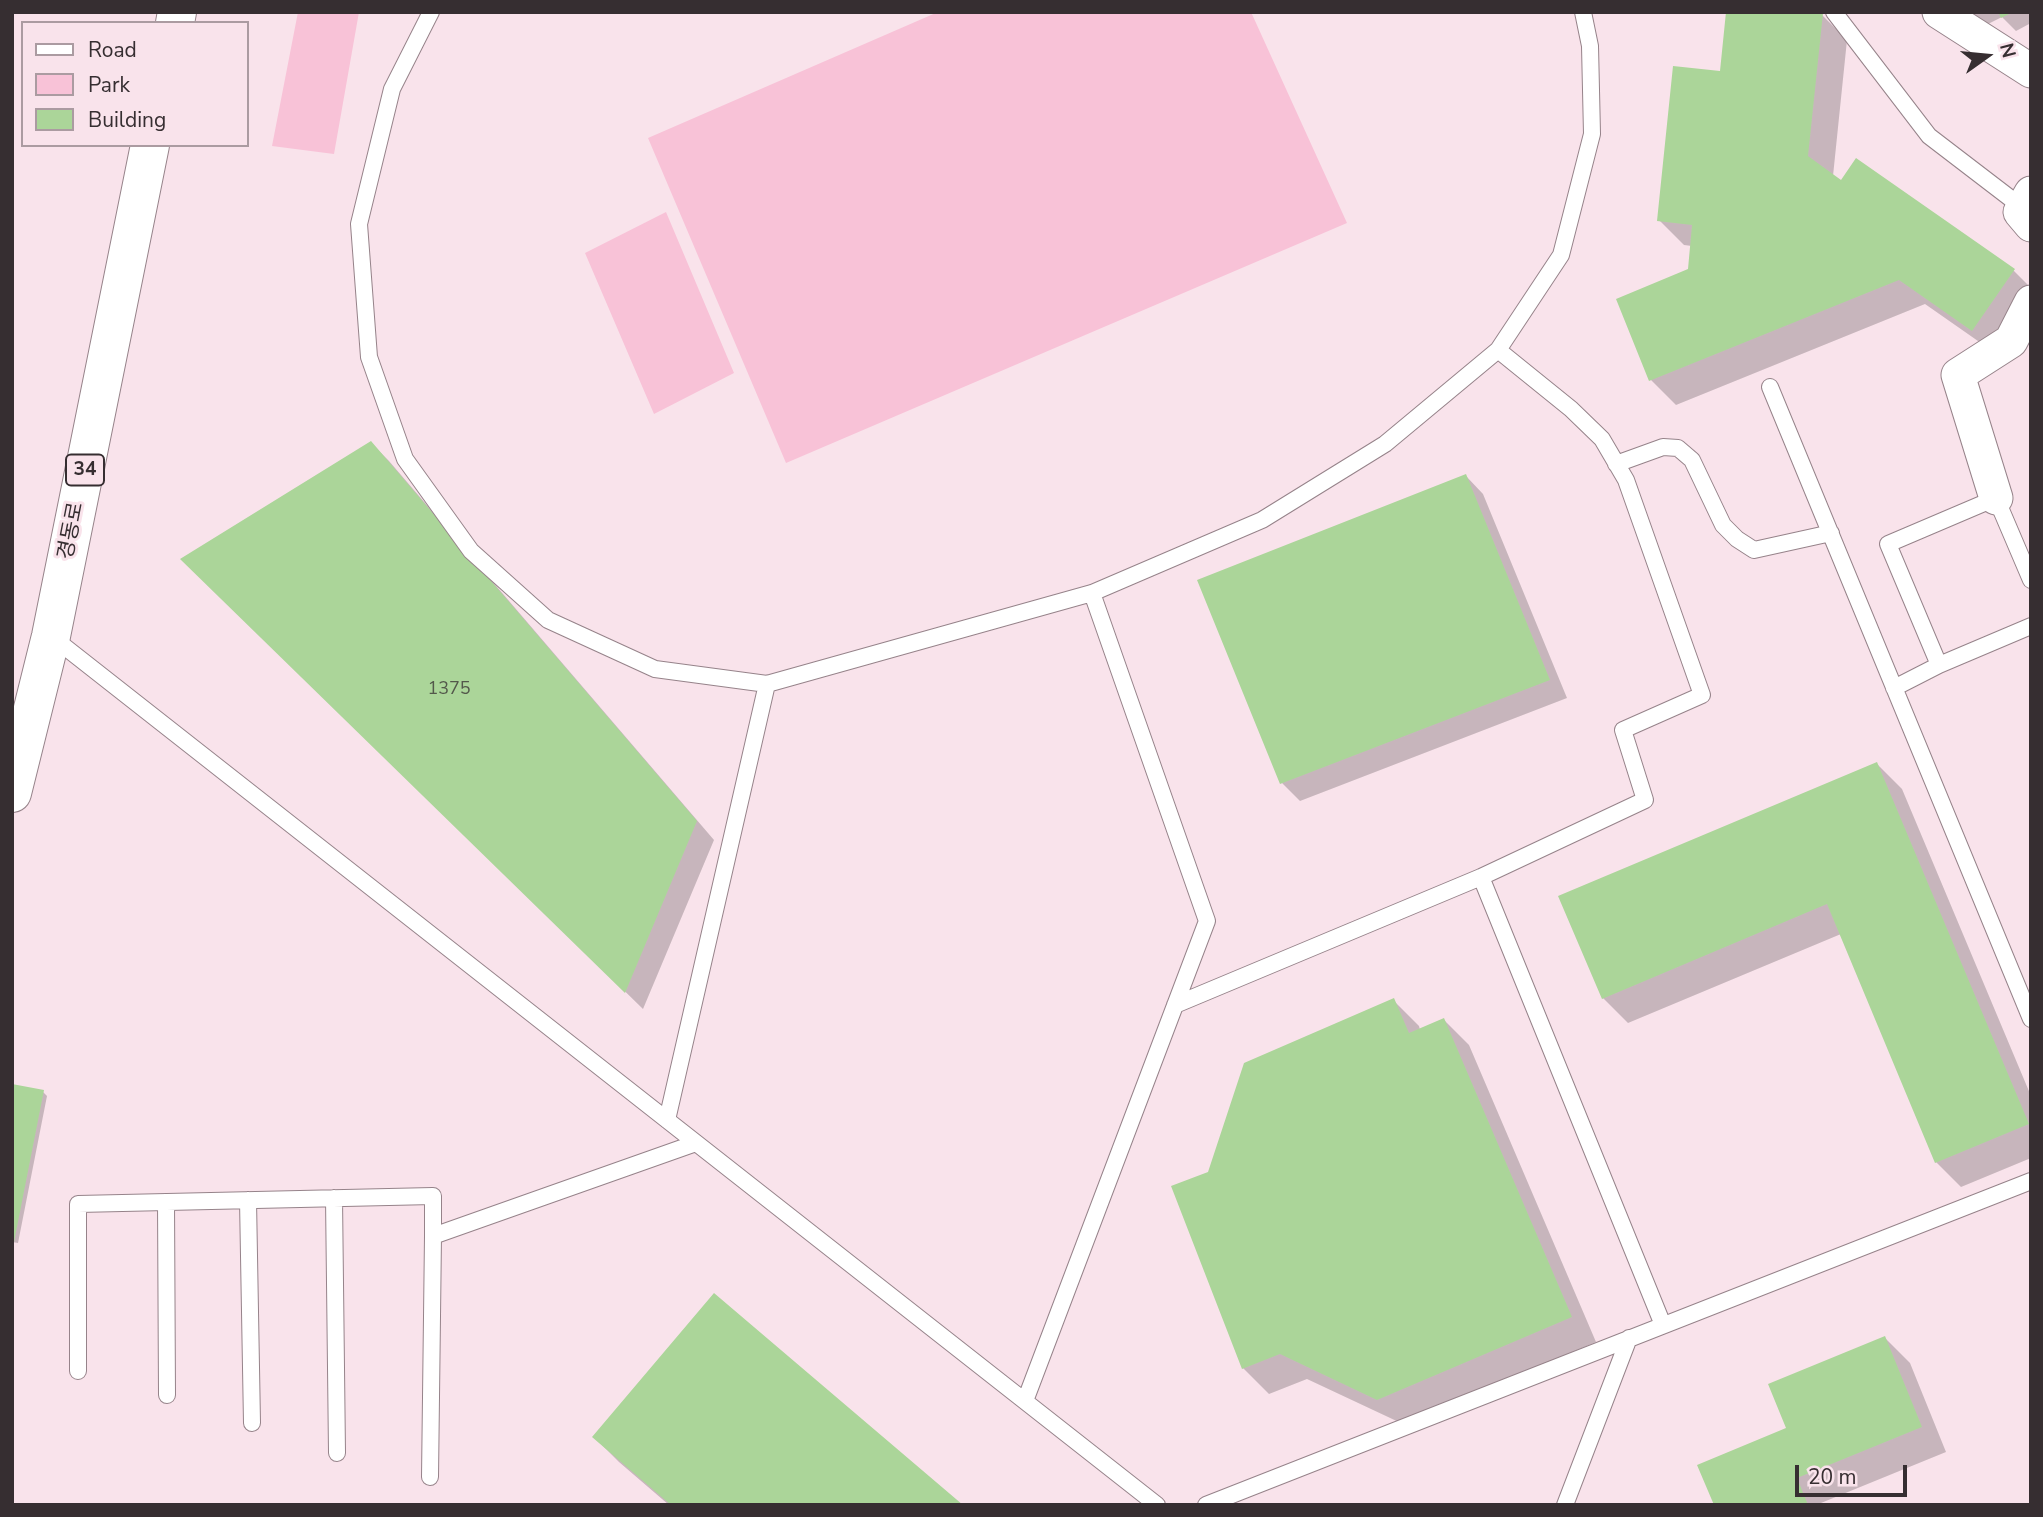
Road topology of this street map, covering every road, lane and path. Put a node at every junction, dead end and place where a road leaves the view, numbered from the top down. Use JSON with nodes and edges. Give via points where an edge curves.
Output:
{"nodes":[{"id":1,"x":431,"y":12,"type":"edge"},
{"id":2,"x":1584,"y":12,"type":"edge"},
{"id":3,"x":1834,"y":12,"type":"edge"},
{"id":4,"x":1940,"y":12,"type":"edge"},
{"id":5,"x":2031,"y":71,"type":"edge"},
{"id":6,"x":150,"y":147,"type":"edge"},
{"id":7,"x":2028,"y":209,"type":"edge"},
{"id":8,"x":2031,"y":302,"type":"edge"},
{"id":9,"x":1498,"y":350,"type":"junction"},
{"id":10,"x":1770,"y":387,"type":"dead end"},
{"id":11,"x":1616,"y":464,"type":"junction"},
{"id":12,"x":1996,"y":498,"type":"junction"},
{"id":13,"x":1831,"y":533,"type":"junction"},
{"id":14,"x":2029,"y":569,"type":"edge"},
{"id":15,"x":1092,"y":593,"type":"junction"},
{"id":16,"x":2031,"y":626,"type":"edge"},
{"id":17,"x":51,"y":636,"type":"junction"},
{"id":18,"x":1939,"y":664,"type":"junction"},
{"id":19,"x":767,"y":684,"type":"junction"},
{"id":20,"x":1894,"y":688,"type":"junction"},
{"id":21,"x":12,"y":793,"type":"edge"},
{"id":22,"x":1482,"y":877,"type":"junction"},
{"id":23,"x":1175,"y":1005,"type":"junction"},
{"id":24,"x":2031,"y":1019,"type":"edge"},
{"id":25,"x":667,"y":1120,"type":"junction"},
{"id":26,"x":696,"y":1143,"type":"junction"},
{"id":27,"x":2031,"y":1181,"type":"edge"},
{"id":28,"x":334,"y":1198,"type":"junction"},
{"id":29,"x":248,"y":1200,"type":"junction"},
{"id":30,"x":166,"y":1202,"type":"junction"},
{"id":31,"x":433,"y":1236,"type":"junction"},
{"id":32,"x":1663,"y":1325,"type":"junction"},
{"id":33,"x":1629,"y":1338,"type":"junction"},
{"id":34,"x":78,"y":1371,"type":"dead end"},
{"id":35,"x":167,"y":1395,"type":"dead end"},
{"id":36,"x":1025,"y":1401,"type":"junction"},
{"id":37,"x":252,"y":1423,"type":"dead end"},
{"id":38,"x":337,"y":1453,"type":"dead end"},
{"id":39,"x":430,"y":1477,"type":"dead end"},
{"id":40,"x":1157,"y":1505,"type":"edge"},
{"id":41,"x":1206,"y":1505,"type":"edge"},
{"id":42,"x":1565,"y":1505,"type":"edge"}],
"edges":[{"from":1,"to":19,"type":"lane","via":[[393,89],[359,224],[369,357],[405,459],[471,551],[548,620],[655,669]]},
{"from":2,"to":9,"type":"lane","via":[[1590,46],[1592,134],[1561,255]]},
{"from":3,"to":7,"type":"lane","via":[[1930,136]]},
{"from":4,"to":5,"type":"street"},
{"from":6,"to":17,"type":"main road","name":"경동로","number":"34"},
{"from":8,"to":12,"type":"street","via":[[2011,341],[1958,375]]},
{"from":9,"to":11,"type":"lane","via":[[1571,409],[1602,439]]},
{"from":9,"to":15,"type":"lane","via":[[1385,444],[1262,520]]},
{"from":10,"to":13,"type":"lane"},
{"from":11,"to":13,"type":"lane","via":[[1663,447],[1678,448],[1692,460],[1723,525],[1754,550]]},
{"from":11,"to":22,"type":"lane","via":[[1626,480],[1702,695],[1623,730],[1645,800]]},
{"from":12,"to":14,"type":"lane"},
{"from":12,"to":18,"type":"lane","via":[[1888,544]]},
{"from":13,"to":20,"type":"lane"},
{"from":15,"to":19,"type":"lane"},
{"from":15,"to":23,"type":"lane","via":[[1207,921]]},
{"from":16,"to":18,"type":"lane"},
{"from":17,"to":21,"type":"main road","name":"경동로","number":"34"},
{"from":17,"to":25,"type":"lane"},
{"from":18,"to":20,"type":"lane"},
{"from":19,"to":25,"type":"lane"},
{"from":20,"to":24,"type":"lane"},
{"from":22,"to":23,"type":"lane"},
{"from":22,"to":32,"type":"lane"},
{"from":23,"to":36,"type":"lane"},
{"from":25,"to":26,"type":"lane"},
{"from":26,"to":31,"type":"lane"},
{"from":26,"to":36,"type":"lane"},
{"from":27,"to":32,"type":"lane"},
{"from":28,"to":29,"type":"lane"},
{"from":28,"to":31,"type":"lane","via":[[433,1196]]},
{"from":28,"to":38,"type":"lane"},
{"from":29,"to":30,"type":"lane"},
{"from":29,"to":37,"type":"lane"},
{"from":30,"to":34,"type":"lane","via":[[78,1204]]},
{"from":30,"to":35,"type":"lane"},
{"from":31,"to":39,"type":"lane"},
{"from":32,"to":33,"type":"lane"},
{"from":33,"to":41,"type":"lane"},
{"from":33,"to":42,"type":"lane"},
{"from":36,"to":40,"type":"lane"}]}
